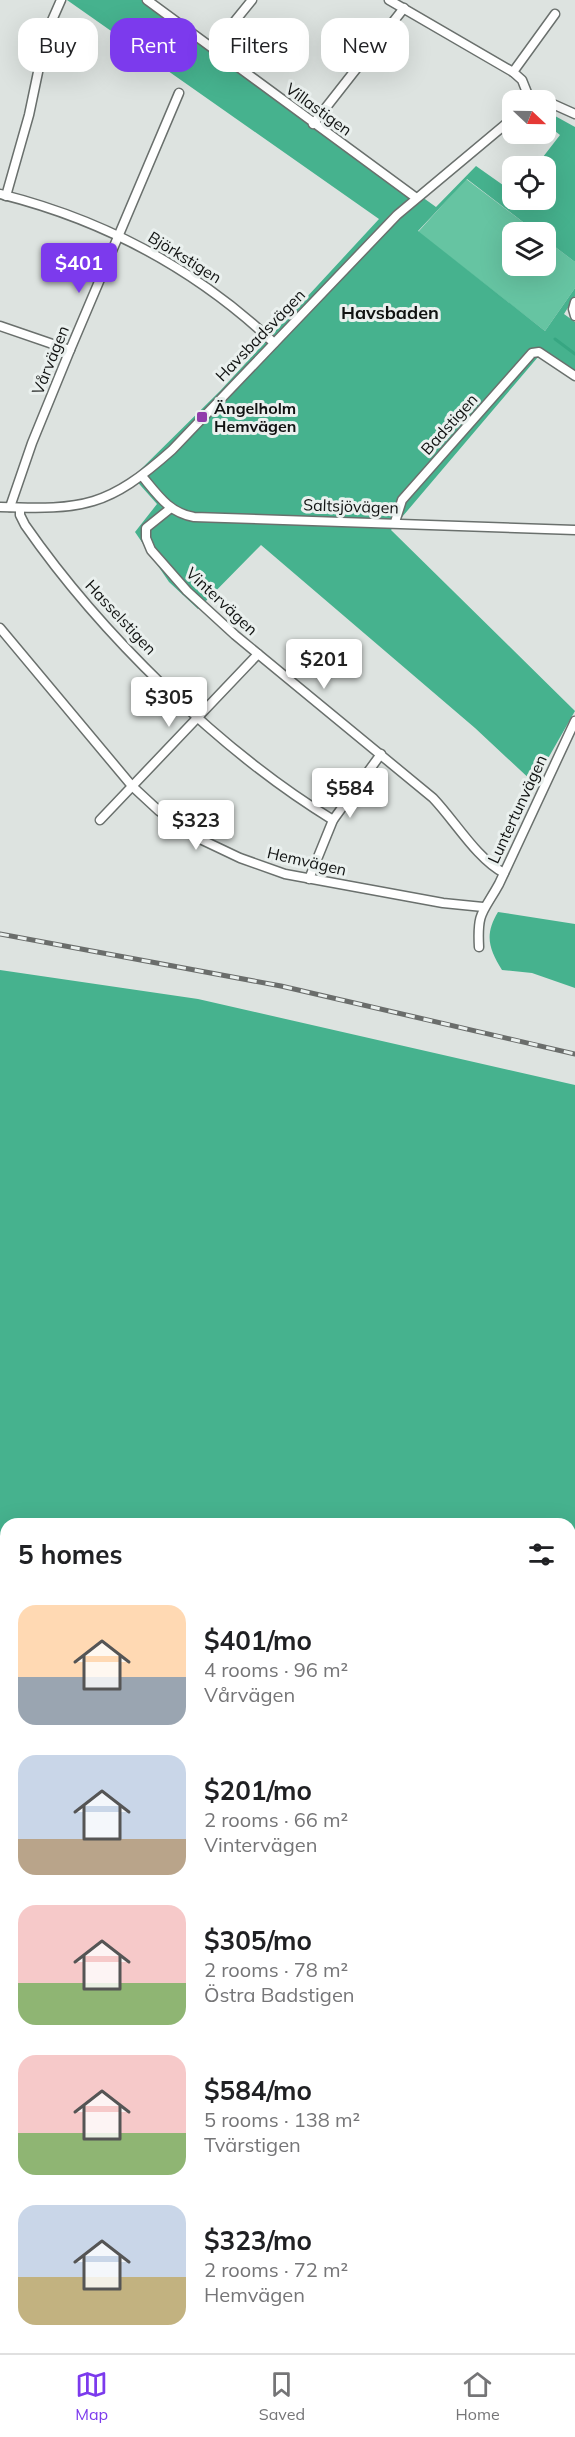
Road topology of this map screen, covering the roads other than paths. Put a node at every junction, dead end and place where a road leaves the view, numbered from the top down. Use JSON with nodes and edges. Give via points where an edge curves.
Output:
{"nodes":[{"id":1,"x":61,"y":0,"type":"edge"},
{"id":2,"x":147,"y":0,"type":"edge"},
{"id":3,"x":252,"y":0,"type":"edge"},
{"id":4,"x":388,"y":0,"type":"edge"},
{"id":5,"x":404,"y":8,"type":"junction"},
{"id":6,"x":555,"y":14,"type":"dead end"},
{"id":7,"x":237,"y":18,"type":"edge"},
{"id":8,"x":209,"y":45,"type":"edge"},
{"id":9,"x":245,"y":72,"type":"edge"},
{"id":10,"x":513,"y":72,"type":"junction"},
{"id":11,"x":526,"y":90,"type":"edge"},
{"id":12,"x":179,"y":93,"type":"dead end"},
{"id":13,"x":556,"y":106,"type":"edge"},
{"id":14,"x":575,"y":114,"type":"edge"},
{"id":15,"x":313,"y":124,"type":"junction"},
{"id":16,"x":502,"y":127,"type":"edge"},
{"id":17,"x":3,"y":195,"type":"edge"},
{"id":18,"x":415,"y":197,"type":"junction"},
{"id":19,"x":118,"y":234,"type":"junction"},
{"id":20,"x":0,"y":326,"type":"edge"},
{"id":21,"x":274,"y":344,"type":"junction"},
{"id":22,"x":70,"y":350,"type":"junction"},
{"id":23,"x":575,"y":376,"type":"edge"},
{"id":24,"x":142,"y":476,"type":"junction"},
{"id":25,"x":0,"y":507,"type":"edge"},
{"id":26,"x":10,"y":507,"type":"junction"},
{"id":27,"x":20,"y":508,"type":"junction"},
{"id":28,"x":171,"y":508,"type":"junction"},
{"id":29,"x":395,"y":522,"type":"junction"},
{"id":30,"x":575,"y":530,"type":"edge"},
{"id":31,"x":0,"y":628,"type":"edge"},
{"id":32,"x":258,"y":654,"type":"junction"},
{"id":33,"x":197,"y":718,"type":"junction"},
{"id":34,"x":575,"y":721,"type":"edge"},
{"id":35,"x":381,"y":754,"type":"junction"},
{"id":36,"x":132,"y":786,"type":"junction"},
{"id":37,"x":100,"y":820,"type":"dead end"},
{"id":38,"x":333,"y":820,"type":"junction"},
{"id":39,"x":504,"y":873,"type":"junction"},
{"id":40,"x":309,"y":879,"type":"junction"},
{"id":41,"x":483,"y":907,"type":"junction"},
{"id":42,"x":479,"y":948,"type":"dead end"}],
"edges":[{"from":1,"to":17,"type":"street","via":[[46,34],[29,115]]},
{"from":2,"to":8,"type":"street","name":"Villastigen"},
{"from":3,"to":7,"type":"street"},
{"from":4,"to":5,"type":"street"},
{"from":5,"to":10,"type":"street"},
{"from":5,"to":15,"type":"street"},
{"from":6,"to":10,"type":"street"},
{"from":9,"to":15,"type":"street","name":"Villastigen"},
{"from":10,"to":11,"type":"street"},
{"from":12,"to":19,"type":"street","name":"Vårvägen"},
{"from":13,"to":14,"type":"street"},
{"from":15,"to":18,"type":"street","name":"Villastigen"},
{"from":16,"to":18,"type":"street","name":"Havsbadsvägen"},
{"from":17,"to":19,"type":"street","name":"Björkstigen","via":[[64,212]]},
{"from":18,"to":21,"type":"street","name":"Havsbadsvägen"},
{"from":19,"to":21,"type":"street","name":"Björkstigen","via":[[211,290]]},
{"from":19,"to":22,"type":"street","name":"Vårvägen"},
{"from":20,"to":22,"type":"street"},
{"from":21,"to":24,"type":"street","name":"Havsbadsvägen"},
{"from":22,"to":26,"type":"street","name":"Vårvägen"},
{"from":23,"to":29,"type":"street","name":"Badstigen","via":[[536,352],[402,500]]},
{"from":24,"to":27,"type":"street","name":"Havsbadsvägen","via":[[103,499],[79,506]]},
{"from":24,"to":28,"type":"street","name":"Saltsjövägen"},
{"from":25,"to":26,"type":"street","name":"Havsbadsvägen"},
{"from":26,"to":27,"type":"street","name":"Havsbadsvägen"},
{"from":27,"to":33,"type":"street","name":"Hasselstigen","via":[[25,525],[74,590]]},
{"from":28,"to":29,"type":"street","name":"Saltsjövägen","via":[[194,517]]},
{"from":28,"to":32,"type":"street","name":"Vintervägen","via":[[146,528],[151,550],[186,591]]},
{"from":29,"to":30,"type":"street","name":"Saltsjövägen"},
{"from":31,"to":36,"type":"street","name":"Hemvägen"},
{"from":32,"to":33,"type":"street"},
{"from":32,"to":35,"type":"street","name":"Vintervägen"},
{"from":33,"to":36,"type":"street"},
{"from":33,"to":38,"type":"street","name":"Hasselstigen"},
{"from":34,"to":39,"type":"street","name":"Luntertunvägen"},
{"from":35,"to":38,"type":"street"},
{"from":35,"to":39,"type":"street","name":"Vintervägen","via":[[433,798],[482,856]]},
{"from":36,"to":37,"type":"street"},
{"from":36,"to":40,"type":"street","name":"Hemvägen","via":[[159,811],[200,839],[264,868]]},
{"from":38,"to":40,"type":"street"},
{"from":39,"to":41,"type":"street","name":"Luntertunvägen"},
{"from":40,"to":41,"type":"street","name":"Hemvägen"},
{"from":41,"to":42,"type":"street"}]}
